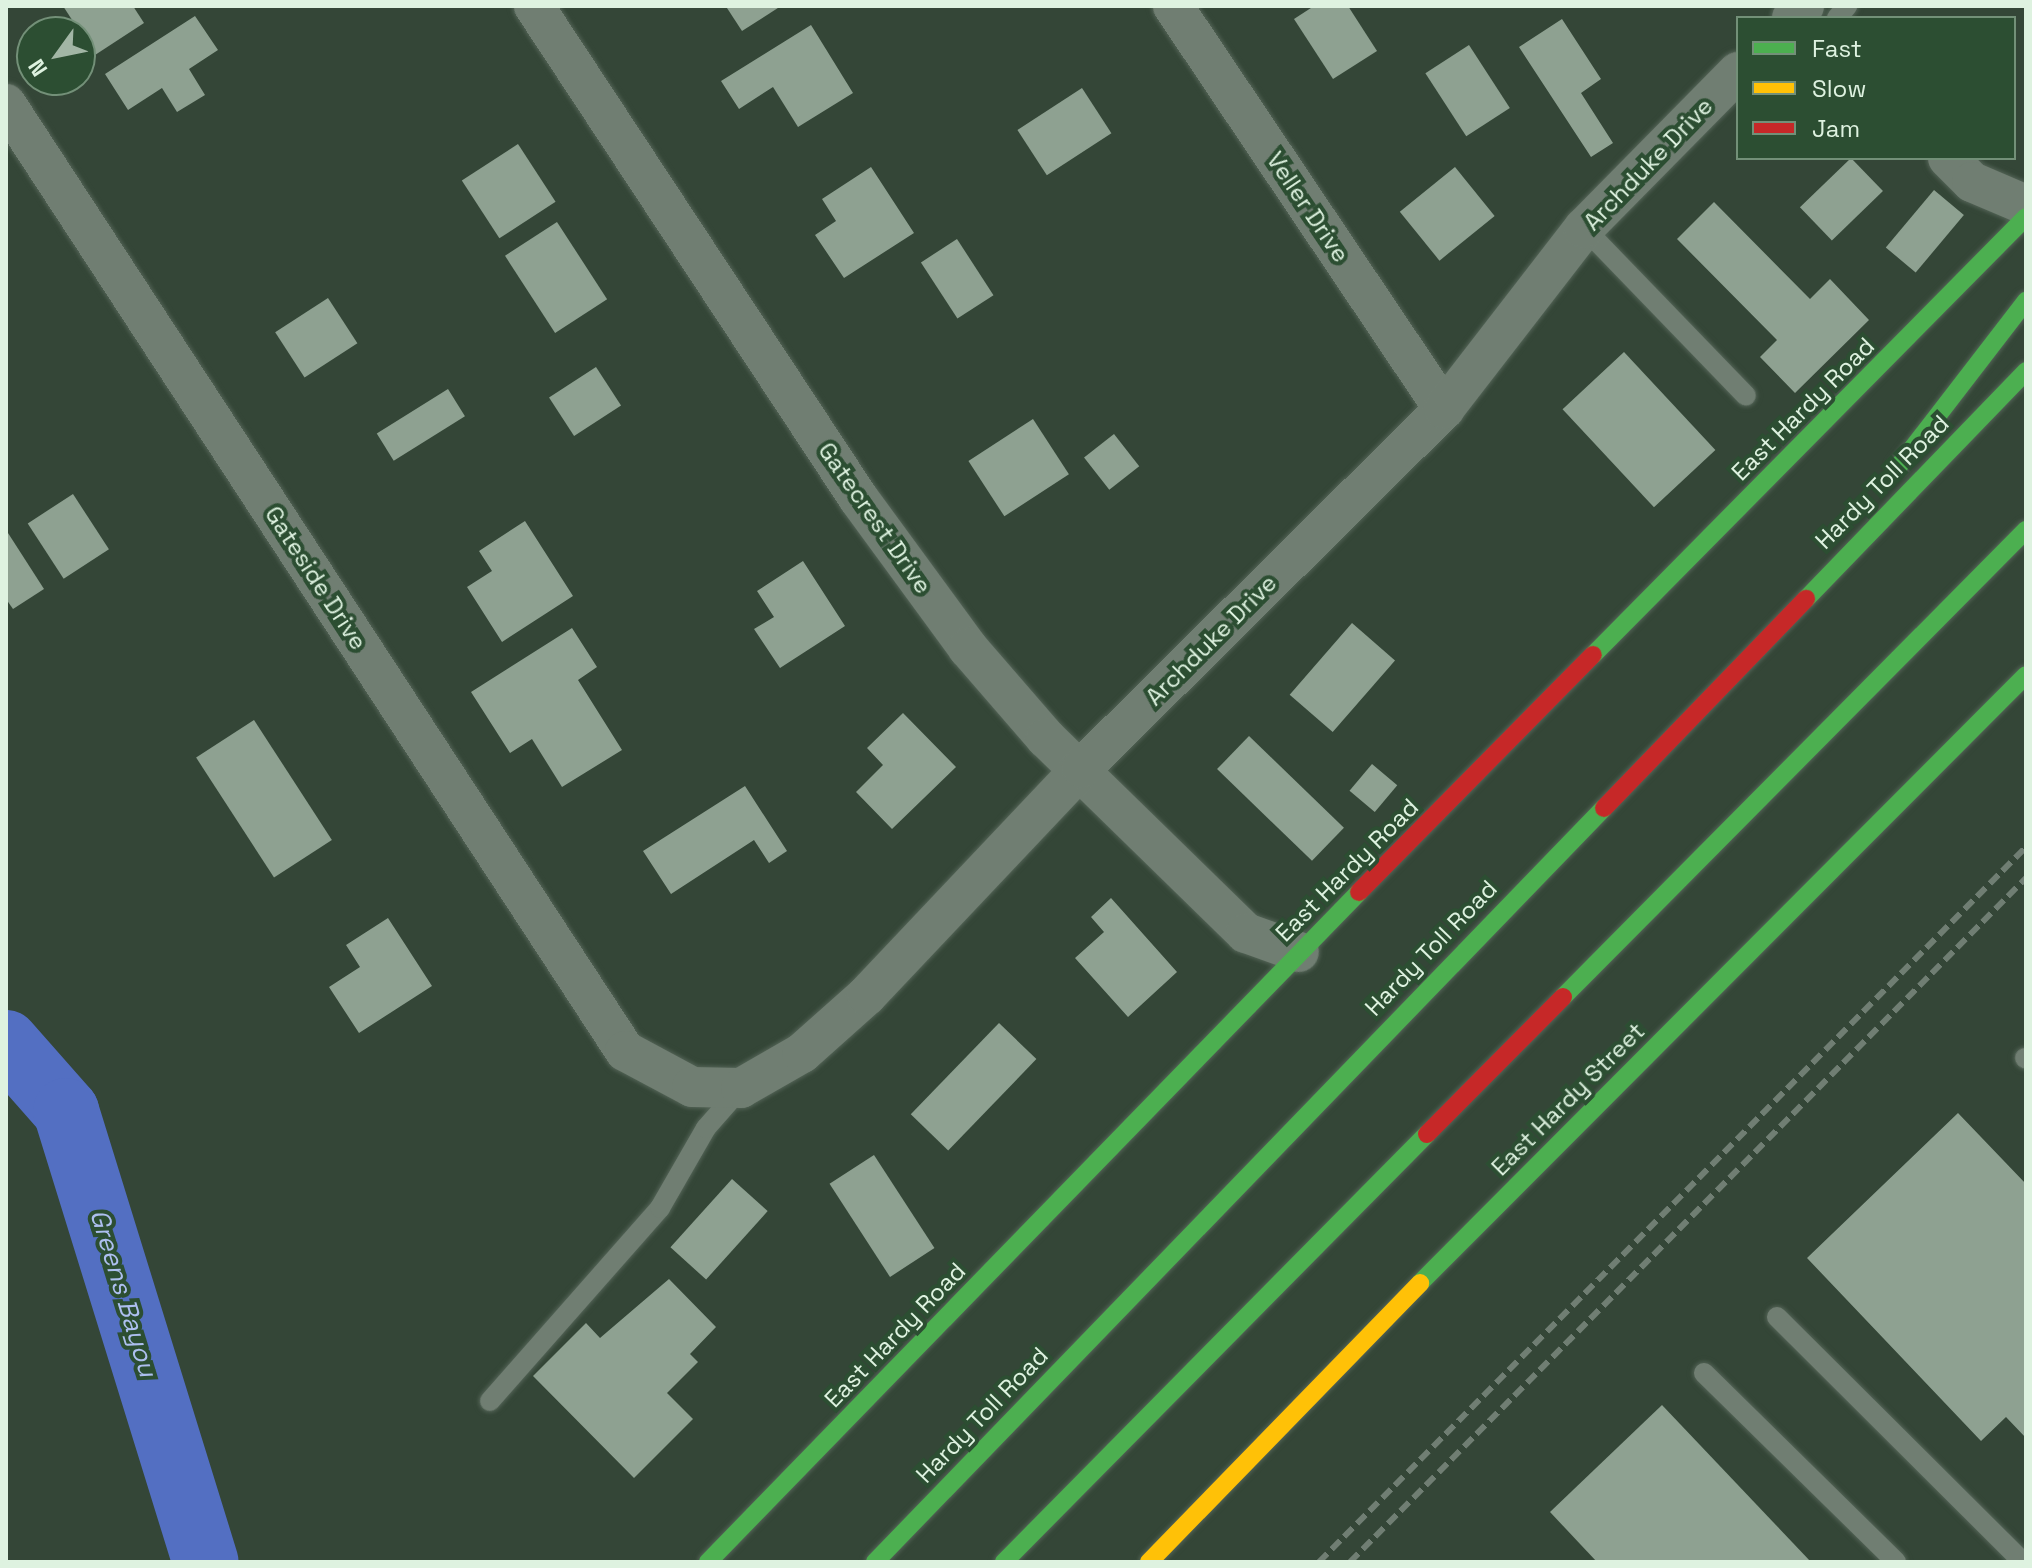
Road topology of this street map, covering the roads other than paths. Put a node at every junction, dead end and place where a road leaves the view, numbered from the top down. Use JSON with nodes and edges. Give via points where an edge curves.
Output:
{"nodes":[{"id":1,"x":534,"y":6,"type":"edge"},
{"id":2,"x":1173,"y":6,"type":"edge"},
{"id":3,"x":1736,"y":74,"type":"edge"},
{"id":4,"x":6,"y":104,"type":"edge"},
{"id":5,"x":1950,"y":160,"type":"edge"},
{"id":6,"x":2026,"y":205,"type":"edge"},
{"id":7,"x":2026,"y":217,"type":"edge"},
{"id":8,"x":1584,"y":228,"type":"junction"},
{"id":9,"x":2026,"y":301,"type":"edge"},
{"id":10,"x":2026,"y":371,"type":"edge"},
{"id":11,"x":1746,"y":396,"type":"dead end"},
{"id":12,"x":1444,"y":409,"type":"junction"},
{"id":13,"x":1883,"y":486,"type":"dead end"},
{"id":14,"x":1864,"y":510,"type":"dead end"},
{"id":15,"x":2026,"y":530,"type":"edge"},
{"id":16,"x":1779,"y":621,"type":"junction"},
{"id":17,"x":2026,"y":675,"type":"edge"},
{"id":18,"x":1082,"y":768,"type":"junction"},
{"id":19,"x":1299,"y":952,"type":"junction"},
{"id":20,"x":741,"y":1088,"type":"junction"},
{"id":21,"x":1777,"y":1317,"type":"dead end"},
{"id":22,"x":1704,"y":1373,"type":"dead end"},
{"id":23,"x":490,"y":1401,"type":"dead end"},
{"id":24,"x":708,"y":1562,"type":"edge"},
{"id":25,"x":875,"y":1562,"type":"edge"},
{"id":26,"x":1004,"y":1562,"type":"edge"},
{"id":27,"x":1149,"y":1562,"type":"edge"},
{"id":28,"x":1896,"y":1562,"type":"edge"},
{"id":29,"x":2023,"y":1562,"type":"edge"}],
"edges":[{"from":1,"to":18,"type":"street","name":"Gatecrest Drive","via":[[859,499],[968,648],[1046,738]]},
{"from":2,"to":12,"type":"street","name":"Veller Drive"},
{"from":3,"to":8,"type":"street","name":"Archduke Drive"},
{"from":4,"to":20,"type":"street","name":"Gateside Drive","via":[[625,1051],[692,1087]]},
{"from":5,"to":6,"type":"street","via":[[1972,182]]},
{"from":7,"to":19,"type":"main road","name":"East Hardy Road"},
{"from":8,"to":11,"type":"lane"},
{"from":8,"to":12,"type":"street","name":"Archduke Drive"},
{"from":9,"to":13,"type":"main road"},
{"from":10,"to":16,"type":"main road","name":"Hardy Toll Road"},
{"from":12,"to":18,"type":"street","name":"Archduke Drive"},
{"from":14,"to":16,"type":"main road"},
{"from":15,"to":26,"type":"main road"},
{"from":16,"to":25,"type":"main road","name":"Hardy Toll Road"},
{"from":17,"to":27,"type":"main road","name":"East Hardy Street","via":[[1527,1173]]},
{"from":18,"to":19,"type":"street","name":"Gatecrest Drive","via":[[1246,933]]},
{"from":18,"to":20,"type":"street","name":"Archduke Drive","via":[[867,995],[802,1053]]},
{"from":19,"to":24,"type":"main road","name":"East Hardy Road"},
{"from":20,"to":23,"type":"lane","via":[[706,1128],[660,1208]]},
{"from":21,"to":29,"type":"lane"},
{"from":22,"to":28,"type":"lane"}]}
